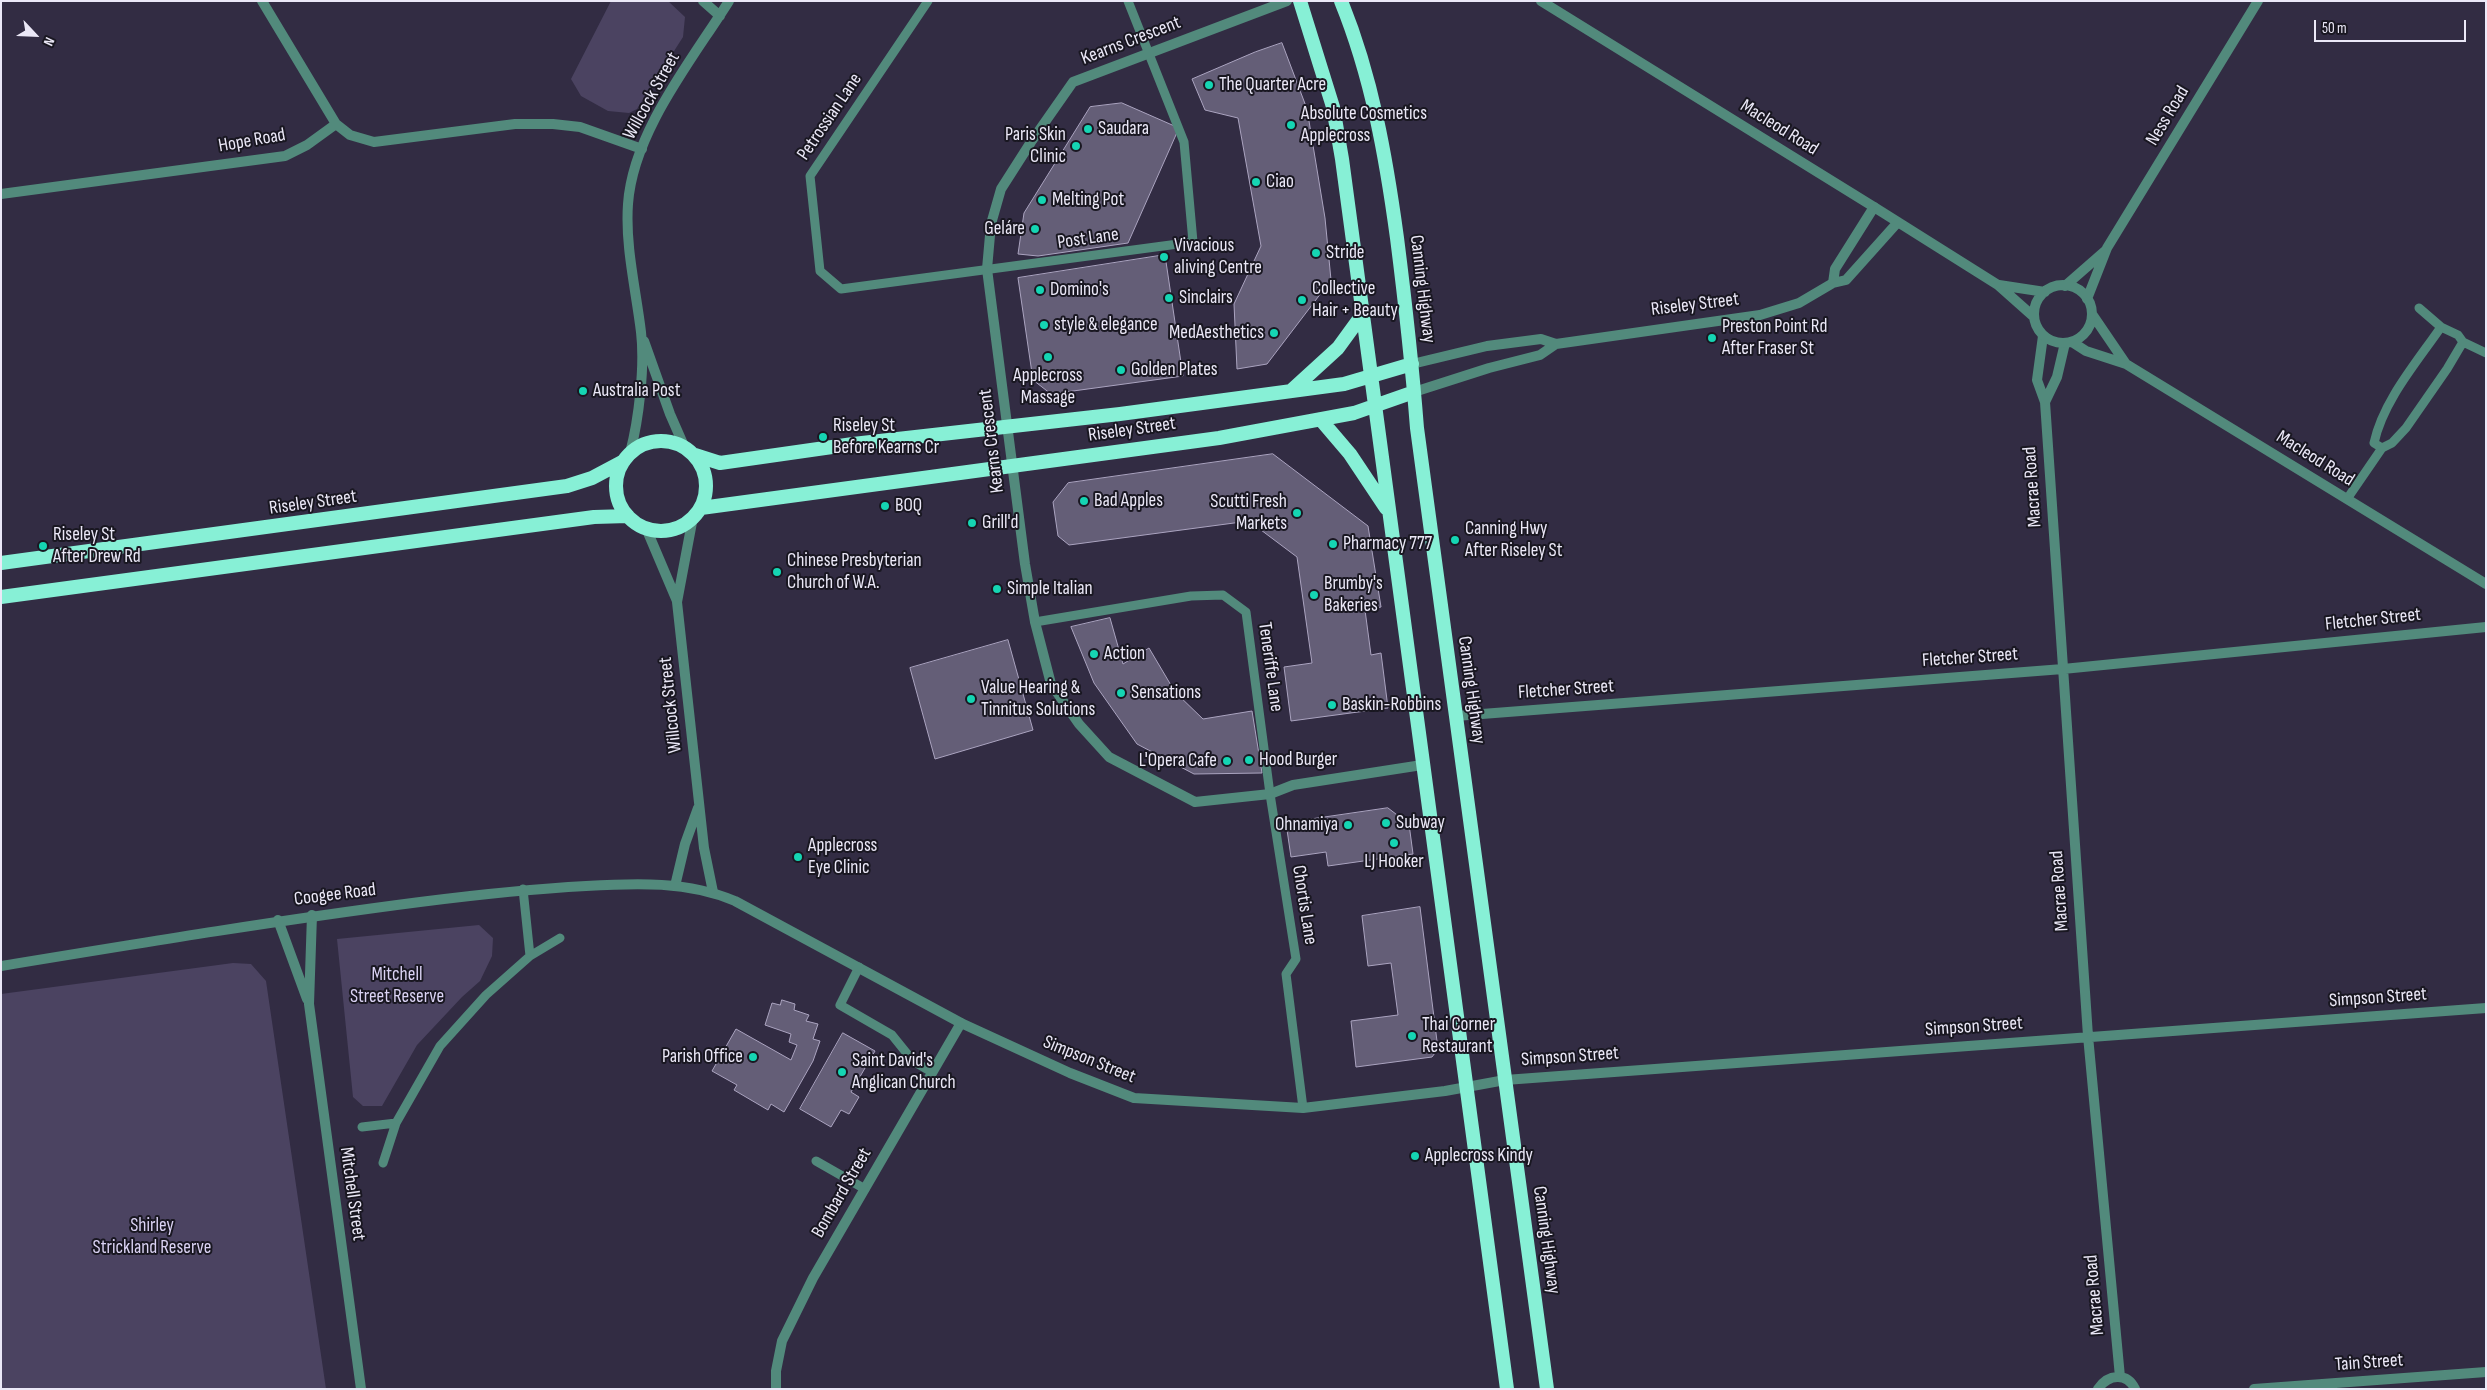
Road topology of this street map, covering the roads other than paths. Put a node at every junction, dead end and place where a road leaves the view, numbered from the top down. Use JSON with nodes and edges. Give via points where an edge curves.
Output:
{"nodes":[{"id":1,"x":262,"y":1,"type":"edge"},
{"id":2,"x":703,"y":1,"type":"edge"},
{"id":3,"x":729,"y":1,"type":"edge"},
{"id":4,"x":928,"y":1,"type":"edge"},
{"id":5,"x":1128,"y":1,"type":"edge"},
{"id":6,"x":1287,"y":1,"type":"edge"},
{"id":7,"x":1300,"y":1,"type":"edge"},
{"id":8,"x":1541,"y":1,"type":"edge"},
{"id":9,"x":2258,"y":1,"type":"edge"},
{"id":10,"x":1343,"y":2,"type":"edge"},
{"id":11,"x":720,"y":16,"type":"junction"},
{"id":12,"x":1149,"y":52,"type":"junction"},
{"id":13,"x":336,"y":124,"type":"junction"},
{"id":14,"x":642,"y":149,"type":"junction"},
{"id":15,"x":1,"y":194,"type":"edge"},
{"id":16,"x":1874,"y":207,"type":"junction"},
{"id":17,"x":1898,"y":222,"type":"junction"},
{"id":18,"x":2107,"y":248,"type":"junction"},
{"id":19,"x":987,"y":269,"type":"junction"},
{"id":20,"x":1833,"y":284,"type":"junction"},
{"id":21,"x":1998,"y":285,"type":"junction"},
{"id":22,"x":2065,"y":286,"type":"junction"},
{"id":23,"x":2045,"y":292,"type":"junction"},
{"id":24,"x":2087,"y":299,"type":"junction"},
{"id":25,"x":2419,"y":308,"type":"dead end"},
{"id":26,"x":1362,"y":314,"type":"junction"},
{"id":27,"x":2092,"y":314,"type":"junction"},
{"id":28,"x":2034,"y":317,"type":"junction"},
{"id":29,"x":2440,"y":327,"type":"junction"},
{"id":30,"x":642,"y":335,"type":"junction"},
{"id":31,"x":2043,"y":336,"type":"junction"},
{"id":32,"x":2463,"y":342,"type":"junction"},
{"id":33,"x":2069,"y":343,"type":"junction"},
{"id":34,"x":1556,"y":344,"type":"junction"},
{"id":35,"x":2486,"y":353,"type":"edge"},
{"id":36,"x":1412,"y":364,"type":"junction"},
{"id":37,"x":2126,"y":364,"type":"junction"},
{"id":38,"x":1370,"y":377,"type":"junction"},
{"id":39,"x":1292,"y":390,"type":"junction"},
{"id":40,"x":1414,"y":392,"type":"junction"},
{"id":41,"x":2045,"y":402,"type":"junction"},
{"id":42,"x":1374,"y":406,"type":"junction"},
{"id":43,"x":1321,"y":420,"type":"junction"},
{"id":44,"x":1008,"y":427,"type":"junction"},
{"id":45,"x":684,"y":446,"type":"junction"},
{"id":46,"x":2382,"y":448,"type":"junction"},
{"id":47,"x":695,"y":455,"type":"junction"},
{"id":48,"x":627,"y":457,"type":"junction"},
{"id":49,"x":1013,"y":464,"type":"junction"},
{"id":50,"x":2347,"y":499,"type":"junction"},
{"id":51,"x":1388,"y":511,"type":"junction"},
{"id":52,"x":697,"y":512,"type":"junction"},
{"id":53,"x":628,"y":516,"type":"junction"},
{"id":54,"x":646,"y":528,"type":"junction"},
{"id":55,"x":1,"y":563,"type":"edge"},
{"id":56,"x":2486,"y":584,"type":"edge"},
{"id":57,"x":1,"y":597,"type":"edge"},
{"id":58,"x":678,"y":602,"type":"junction"},
{"id":59,"x":1035,"y":622,"type":"junction"},
{"id":60,"x":2486,"y":627,"type":"edge"},
{"id":61,"x":2063,"y":669,"type":"junction"},
{"id":62,"x":1456,"y":716,"type":"junction"},
{"id":63,"x":1422,"y":765,"type":"junction"},
{"id":64,"x":1270,"y":794,"type":"junction"},
{"id":65,"x":700,"y":804,"type":"junction"},
{"id":66,"x":675,"y":886,"type":"junction"},
{"id":67,"x":523,"y":889,"type":"junction"},
{"id":68,"x":713,"y":892,"type":"junction"},
{"id":69,"x":312,"y":916,"type":"junction"},
{"id":70,"x":278,"y":920,"type":"junction"},
{"id":71,"x":560,"y":938,"type":"dead end"},
{"id":72,"x":530,"y":956,"type":"junction"},
{"id":73,"x":1,"y":966,"type":"edge"},
{"id":74,"x":859,"y":967,"type":"junction"},
{"id":75,"x":309,"y":1004,"type":"junction"},
{"id":76,"x":2486,"y":1008,"type":"edge"},
{"id":77,"x":961,"y":1024,"type":"junction"},
{"id":78,"x":2088,"y":1036,"type":"junction"},
{"id":79,"x":932,"y":1072,"type":"junction"},
{"id":80,"x":1505,"y":1080,"type":"junction"},
{"id":81,"x":1465,"y":1087,"type":"junction"},
{"id":82,"x":1303,"y":1108,"type":"junction"},
{"id":83,"x":396,"y":1123,"type":"junction"},
{"id":84,"x":362,"y":1127,"type":"dead end"},
{"id":85,"x":816,"y":1161,"type":"dead end"},
{"id":86,"x":384,"y":1163,"type":"dead end"},
{"id":87,"x":865,"y":1189,"type":"junction"},
{"id":88,"x":2486,"y":1372,"type":"edge"},
{"id":89,"x":2120,"y":1377,"type":"junction"},
{"id":90,"x":361,"y":1389,"type":"edge"},
{"id":91,"x":776,"y":1389,"type":"edge"},
{"id":92,"x":1507,"y":1389,"type":"edge"},
{"id":93,"x":1547,"y":1389,"type":"edge"},
{"id":94,"x":2098,"y":1389,"type":"edge"},
{"id":95,"x":2135,"y":1389,"type":"edge"},
{"id":96,"x":2254,"y":1389,"type":"edge"}],
"edges":[{"from":1,"to":13,"type":"street"},
{"from":2,"to":11,"type":"street"},
{"from":3,"to":11,"type":"street","name":"Willcock Street"},
{"from":4,"to":19,"type":"lane","name":"Petrossian Lane","via":[[810,176],[820,271],[842,289]]},
{"from":5,"to":12,"type":"lane"},
{"from":6,"to":12,"type":"street","name":"Kearns Crescent"},
{"from":7,"to":26,"type":"highway","via":[[1333,108]]},
{"from":8,"to":16,"type":"street","name":"Macleod Road"},
{"from":9,"to":18,"type":"street","name":"Ness Road"},
{"from":10,"to":36,"type":"highway","name":"Canning Highway","via":[[1363,60],[1377,117],[1389,183]]},
{"from":11,"to":14,"type":"street","name":"Willcock Street","via":[[660,110]]},
{"from":12,"to":19,"type":"street","name":"Kearns Crescent","via":[[1073,82],[1001,190],[991,224]]},
{"from":12,"to":19,"type":"lane","name":"Post Lane","via":[[1184,142],[1194,242]]},
{"from":13,"to":14,"type":"street","via":[[350,135],[374,142],[515,124],[553,124],[580,127]]},
{"from":13,"to":15,"type":"street","name":"Hope Road","via":[[285,156]]},
{"from":14,"to":30,"type":"street","name":"Willcock Street","via":[[628,203],[628,234]]},
{"from":16,"to":17,"type":"street","name":"Macleod Road"},
{"from":16,"to":20,"type":"street","via":[[1835,270]]},
{"from":17,"to":20,"type":"street","name":"Riseley Street","via":[[1846,280]]},
{"from":17,"to":21,"type":"street","name":"Macleod Road"},
{"from":18,"to":22,"type":"street","name":"Ness Road"},
{"from":18,"to":24,"type":"street","name":"Ness Road"},
{"from":19,"to":44,"type":"street","name":"Kearns Crescent"},
{"from":20,"to":34,"type":"street","name":"Riseley Street","via":[[1799,303],[1760,315]]},
{"from":21,"to":23,"type":"street","name":"Macleod Road"},
{"from":21,"to":28,"type":"street","name":"Macleod Road"},
{"from":22,"to":23,"type":"street"},
{"from":22,"to":24,"type":"street","via":[[2078,290]]},
{"from":23,"to":28,"type":"street","via":[[2036,303]]},
{"from":24,"to":27,"type":"street"},
{"from":25,"to":29,"type":"lane"},
{"from":26,"to":38,"type":"highway"},
{"from":26,"to":39,"type":"highway","via":[[1338,348]]},
{"from":27,"to":33,"type":"street","via":[[2086,331]]},
{"from":27,"to":37,"type":"street","name":"Macleod Road"},
{"from":28,"to":31,"type":"street"},
{"from":29,"to":32,"type":"lane","via":[[2458,335]]},
{"from":29,"to":46,"type":"lane","via":[[2396,394],[2376,433],[2374,443]]},
{"from":30,"to":45,"type":"street","name":"Willcock Street"},
{"from":30,"to":48,"type":"street","name":"Willcock Street","via":[[637,426]]},
{"from":31,"to":33,"type":"street","via":[[2057,343]]},
{"from":31,"to":41,"type":"street","name":"Macrae Road","via":[[2037,380]]},
{"from":32,"to":35,"type":"lane"},
{"from":32,"to":46,"type":"lane","via":[[2406,428],[2392,444]]},
{"from":33,"to":37,"type":"street","name":"Macleod Road"},
{"from":33,"to":41,"type":"street","name":"Macrae Road"},
{"from":34,"to":36,"type":"street","name":"Riseley Street","via":[[1541,339],[1487,346]]},
{"from":34,"to":40,"type":"street","name":"Riseley Street","via":[[1540,355]]},
{"from":36,"to":38,"type":"highway","name":"Riseley Street"},
{"from":36,"to":40,"type":"highway","name":"Canning Highway"},
{"from":37,"to":50,"type":"street","name":"Macleod Road"},
{"from":38,"to":39,"type":"highway","name":"Riseley Street","via":[[1344,384]]},
{"from":38,"to":42,"type":"highway"},
{"from":39,"to":44,"type":"highway","name":"Riseley Street"},
{"from":40,"to":42,"type":"highway","name":"Riseley Street"},
{"from":40,"to":62,"type":"highway","name":"Canning Highway"},
{"from":41,"to":61,"type":"street","name":"Macrae Road"},
{"from":42,"to":43,"type":"highway","name":"Riseley Street"},
{"from":42,"to":51,"type":"highway"},
{"from":43,"to":49,"type":"highway","name":"Riseley Street","via":[[1219,438]]},
{"from":43,"to":51,"type":"highway","via":[[1350,454]]},
{"from":44,"to":47,"type":"highway","name":"Riseley Street","via":[[720,463]]},
{"from":44,"to":49,"type":"street","name":"Kearns Crescent"},
{"from":45,"to":47,"type":"highway","name":"Riseley Street"},
{"from":45,"to":48,"type":"highway","name":"Riseley Street","via":[[656,441],[640,446]]},
{"from":46,"to":50,"type":"lane"},
{"from":47,"to":52,"type":"highway","name":"Riseley Street","via":[[704,471],[706,489]]},
{"from":48,"to":53,"type":"highway","via":[[617,478],[618,500]]},
{"from":48,"to":55,"type":"highway","name":"Riseley Street","via":[[592,478],[567,486]]},
{"from":49,"to":52,"type":"highway","name":"Riseley Street"},
{"from":49,"to":59,"type":"street","name":"Kearns Crescent"},
{"from":50,"to":56,"type":"street","name":"Macleod Road"},
{"from":51,"to":63,"type":"highway"},
{"from":52,"to":54,"type":"highway","name":"Riseley Street","via":[[678,528],[662,531]]},
{"from":52,"to":58,"type":"street","name":"Willcock Street"},
{"from":53,"to":54,"type":"highway"},
{"from":53,"to":57,"type":"highway","via":[[594,517]]},
{"from":54,"to":58,"type":"street","name":"Willcock Street"},
{"from":58,"to":65,"type":"street","name":"Willcock Street"},
{"from":59,"to":64,"type":"street","name":"Kearns Crescent","via":[[1051,684],[1079,724],[1109,757],[1195,802]]},
{"from":59,"to":64,"type":"lane","name":"Teneriffe Lane","via":[[1191,596],[1223,595],[1246,612]]},
{"from":60,"to":61,"type":"street","name":"Fletcher Street"},
{"from":61,"to":62,"type":"street","name":"Fletcher Street"},
{"from":61,"to":78,"type":"street","name":"Macrae Road"},
{"from":62,"to":80,"type":"highway","name":"Canning Highway"},
{"from":63,"to":64,"type":"street","name":"Kearns Crescent","via":[[1293,786]]},
{"from":63,"to":81,"type":"highway"},
{"from":64,"to":82,"type":"lane","name":"Chortis Lane","via":[[1296,959],[1286,974]]},
{"from":65,"to":66,"type":"street","name":"Willcock Street","via":[[685,844]]},
{"from":65,"to":68,"type":"street","name":"Willcock Street"},
{"from":66,"to":67,"type":"street","name":"Coogee Road","via":[[632,884]]},
{"from":66,"to":68,"type":"street","name":"Simpson Street"},
{"from":67,"to":69,"type":"street","name":"Coogee Road"},
{"from":67,"to":72,"type":"lane"},
{"from":68,"to":74,"type":"street","name":"Simpson Street"},
{"from":69,"to":70,"type":"street","name":"Coogee Road"},
{"from":69,"to":75,"type":"street","name":"Mitchell Street"},
{"from":70,"to":73,"type":"street","name":"Coogee Road"},
{"from":70,"to":75,"type":"street","name":"Mitchell Street"},
{"from":71,"to":72,"type":"lane","name":"Mitchell Street"},
{"from":72,"to":83,"type":"lane","name":"Mitchell Street","via":[[486,995],[440,1046]]},
{"from":74,"to":77,"type":"street","name":"Simpson Street"},
{"from":74,"to":79,"type":"lane","via":[[840,1005],[892,1035],[913,1061]]},
{"from":75,"to":90,"type":"street","name":"Mitchell Street"},
{"from":76,"to":78,"type":"street","name":"Simpson Street"},
{"from":77,"to":79,"type":"street","name":"Bombard Street"},
{"from":77,"to":82,"type":"street","name":"Simpson Street","via":[[1134,1098]]},
{"from":78,"to":80,"type":"street","name":"Simpson Street"},
{"from":78,"to":89,"type":"street","name":"Macrae Road"},
{"from":79,"to":87,"type":"street","name":"Bombard Street"},
{"from":80,"to":81,"type":"street","name":"Simpson Street"},
{"from":80,"to":93,"type":"highway","name":"Canning Highway"},
{"from":81,"to":82,"type":"street","name":"Simpson Street"},
{"from":81,"to":92,"type":"highway"},
{"from":83,"to":84,"type":"lane","name":"Mitchell Street"},
{"from":83,"to":86,"type":"lane","name":"Mitchell Street"},
{"from":85,"to":87,"type":"lane"},
{"from":87,"to":91,"type":"street","name":"Bombard Street","via":[[813,1278],[782,1341]]},
{"from":88,"to":96,"type":"street","name":"Tain Street"},
{"from":89,"to":94,"type":"street","via":[[2107,1379]]},
{"from":89,"to":95,"type":"street","via":[[2128,1380]]}]}
